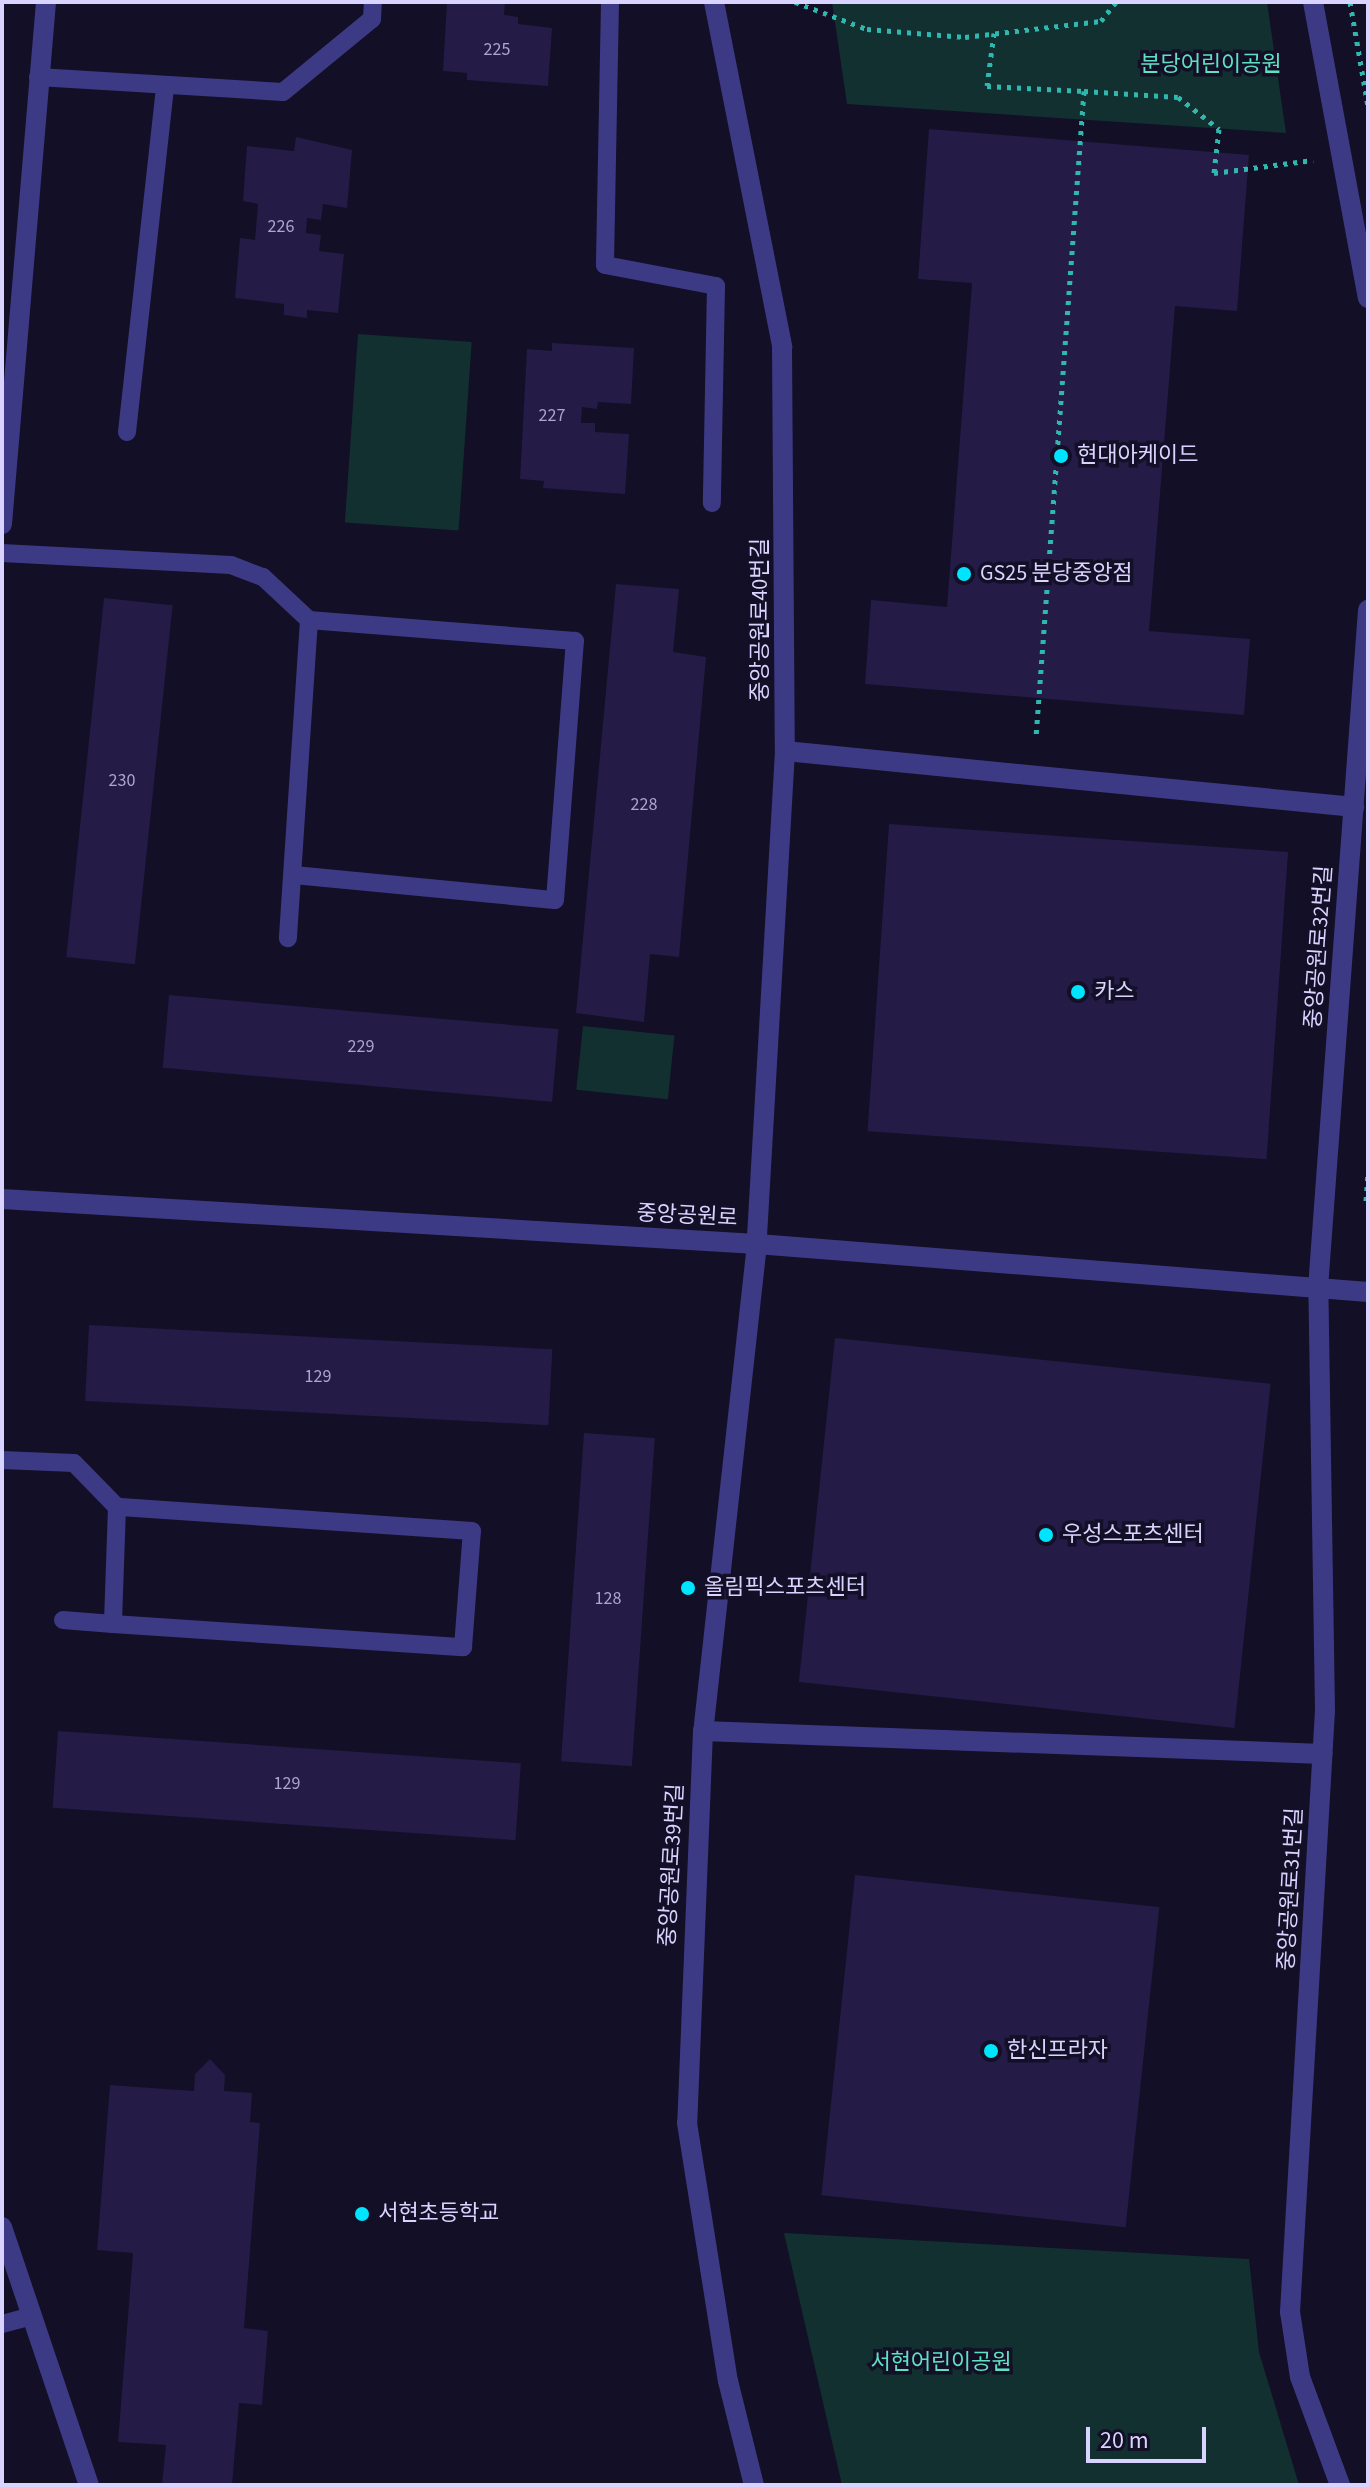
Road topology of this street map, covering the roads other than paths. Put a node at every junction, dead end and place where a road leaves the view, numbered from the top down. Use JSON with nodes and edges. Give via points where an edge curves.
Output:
{"nodes":[{"id":1,"x":46,"y":2,"type":"edge"},
{"id":2,"x":373,"y":2,"type":"edge"},
{"id":3,"x":610,"y":2,"type":"edge"},
{"id":4,"x":714,"y":2,"type":"edge"},
{"id":5,"x":1313,"y":2,"type":"edge"},
{"id":6,"x":38,"y":77,"type":"junction"},
{"id":7,"x":165,"y":86,"type":"junction"},
{"id":8,"x":1368,"y":298,"type":"edge"},
{"id":9,"x":6,"y":424,"type":"edge"},
{"id":10,"x":127,"y":432,"type":"dead end"},
{"id":11,"x":712,"y":503,"type":"dead end"},
{"id":12,"x":2,"y":524,"type":"edge"},
{"id":13,"x":2,"y":553,"type":"edge"},
{"id":14,"x":1368,"y":610,"type":"edge"},
{"id":15,"x":309,"y":620,"type":"junction"},
{"id":16,"x":785,"y":751,"type":"junction"},
{"id":17,"x":1354,"y":807,"type":"junction"},
{"id":18,"x":294,"y":875,"type":"junction"},
{"id":19,"x":288,"y":938,"type":"dead end"},
{"id":20,"x":2,"y":1199,"type":"edge"},
{"id":21,"x":757,"y":1244,"type":"junction"},
{"id":22,"x":1318,"y":1288,"type":"junction"},
{"id":23,"x":1368,"y":1292,"type":"edge"},
{"id":24,"x":2,"y":1460,"type":"edge"},
{"id":25,"x":117,"y":1507,"type":"junction"},
{"id":26,"x":63,"y":1620,"type":"dead end"},
{"id":27,"x":113,"y":1624,"type":"junction"},
{"id":28,"x":703,"y":1731,"type":"junction"},
{"id":29,"x":1323,"y":1754,"type":"junction"},
{"id":30,"x":2,"y":2227,"type":"edge"},
{"id":31,"x":7,"y":2258,"type":"edge"},
{"id":32,"x":32,"y":2316,"type":"junction"},
{"id":33,"x":2,"y":2324,"type":"edge"},
{"id":34,"x":89,"y":2485,"type":"edge"},
{"id":35,"x":754,"y":2485,"type":"edge"},
{"id":36,"x":1340,"y":2485,"type":"edge"}],
"edges":[{"from":1,"to":6,"type":"street"},
{"from":2,"to":7,"type":"lane","via":[[372,19],[283,92]]},
{"from":3,"to":11,"type":"lane","via":[[605,265],[716,286]]},
{"from":4,"to":16,"type":"street","name":"중앙공원로40번길","via":[[782,347]]},
{"from":5,"to":8,"type":"street"},
{"from":6,"to":7,"type":"lane"},
{"from":6,"to":9,"type":"street"},
{"from":7,"to":10,"type":"lane"},
{"from":9,"to":12,"type":"street"},
{"from":13,"to":15,"type":"lane","via":[[231,565],[263,577]]},
{"from":14,"to":17,"type":"street","name":"중앙공원로32번길"},
{"from":15,"to":18,"type":"lane"},
{"from":15,"to":18,"type":"lane","via":[[575,641],[555,900]]},
{"from":16,"to":17,"type":"street"},
{"from":16,"to":21,"type":"street","name":"중앙공원로40번길"},
{"from":17,"to":22,"type":"street","name":"중앙공원로32번길"},
{"from":18,"to":19,"type":"lane"},
{"from":20,"to":21,"type":"street","name":"중앙공원로"},
{"from":21,"to":22,"type":"street","name":"중앙공원로"},
{"from":21,"to":28,"type":"street","name":"중앙공원로39번길"},
{"from":22,"to":23,"type":"street","name":"중앙공원로"},
{"from":22,"to":29,"type":"street","name":"중앙공원로31번길"},
{"from":24,"to":25,"type":"lane","via":[[74,1463]]},
{"from":25,"to":27,"type":"lane"},
{"from":25,"to":27,"type":"lane","via":[[472,1531],[463,1647]]},
{"from":26,"to":27,"type":"lane"},
{"from":28,"to":29,"type":"street"},
{"from":28,"to":35,"type":"street","name":"중앙공원로39번길","via":[[687,2123],[719,2336]]},
{"from":29,"to":36,"type":"street","name":"중앙공원로31번길","via":[[1290,2312],[1300,2377]]},
{"from":30,"to":31,"type":"street"},
{"from":31,"to":32,"type":"street"},
{"from":32,"to":33,"type":"lane"},
{"from":32,"to":34,"type":"street"}]}
